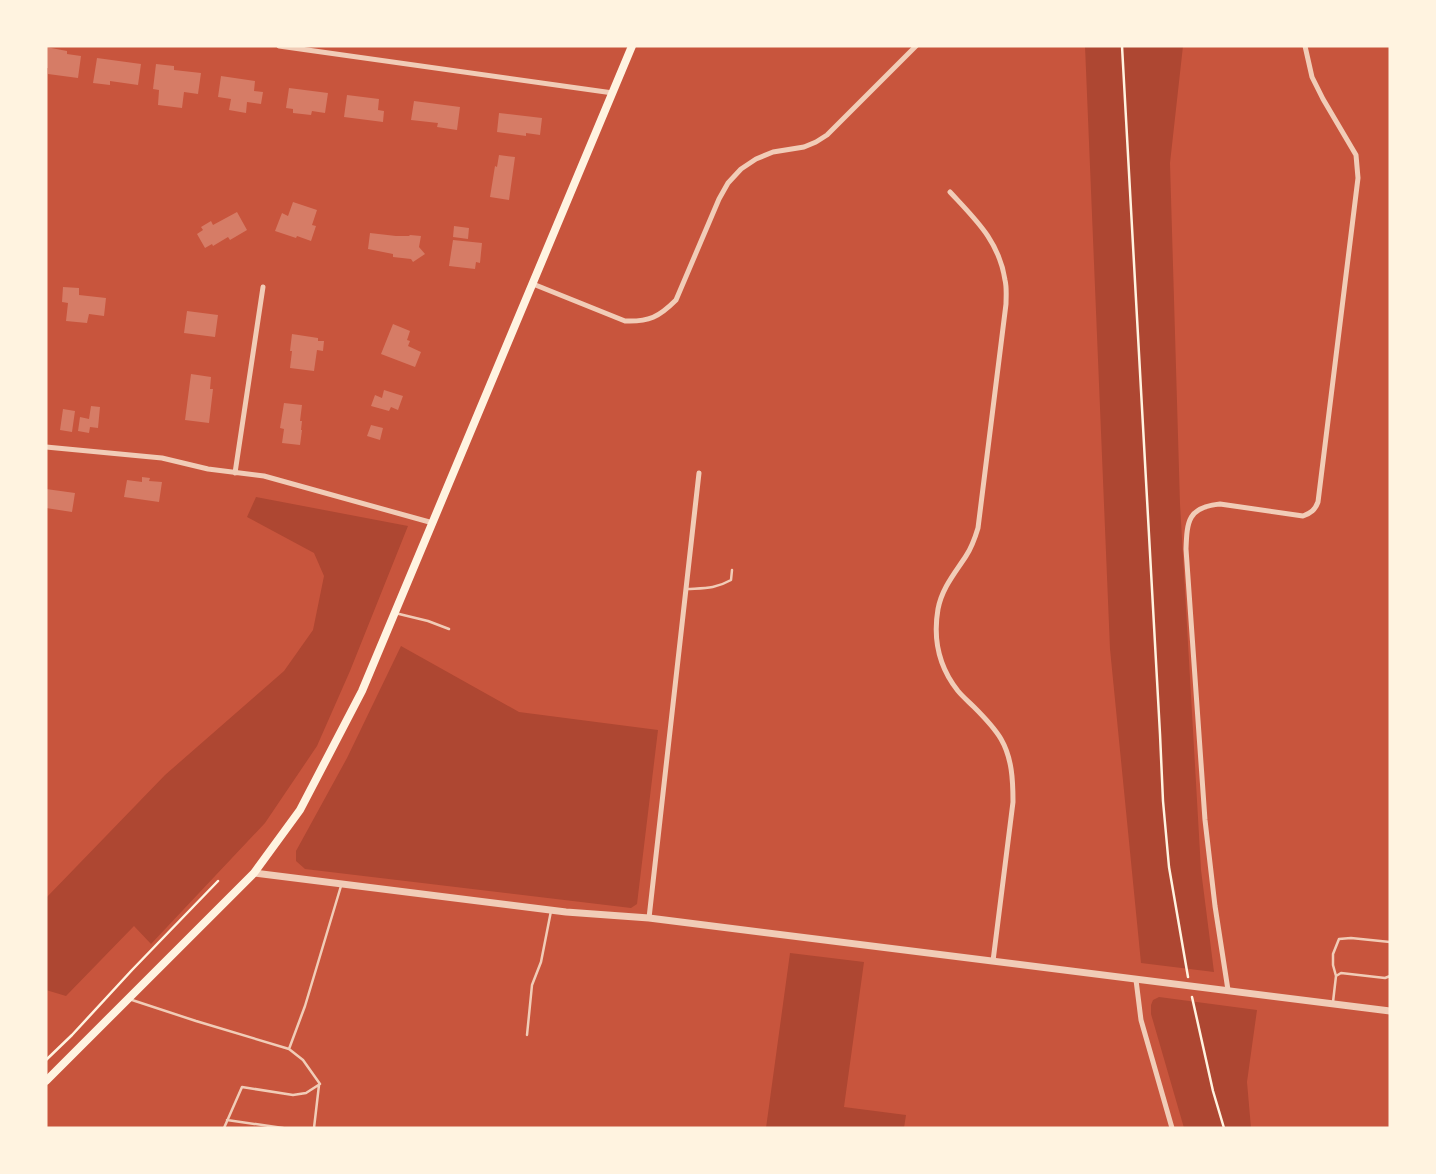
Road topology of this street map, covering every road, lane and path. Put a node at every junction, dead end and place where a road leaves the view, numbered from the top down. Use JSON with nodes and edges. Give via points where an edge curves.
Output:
{"nodes":[{"id":1,"x":279,"y":46,"type":"edge"},
{"id":2,"x":632,"y":46,"type":"edge"},
{"id":3,"x":916,"y":46,"type":"edge"},
{"id":4,"x":1122,"y":46,"type":"edge"},
{"id":5,"x":1305,"y":46,"type":"edge"},
{"id":6,"x":613,"y":93,"type":"junction"},
{"id":7,"x":950,"y":192,"type":"dead end"},
{"id":8,"x":533,"y":284,"type":"junction"},
{"id":9,"x":263,"y":287,"type":"dead end"},
{"id":10,"x":46,"y":446,"type":"edge"},
{"id":11,"x":235,"y":472,"type":"junction"},
{"id":12,"x":699,"y":473,"type":"dead end"},
{"id":13,"x":433,"y":523,"type":"junction"},
{"id":14,"x":732,"y":570,"type":"dead end"},
{"id":15,"x":686,"y":589,"type":"junction"},
{"id":16,"x":395,"y":612,"type":"junction"},
{"id":17,"x":449,"y":629,"type":"dead end"},
{"id":18,"x":254,"y":873,"type":"junction"},
{"id":19,"x":218,"y":882,"type":"dead end"},
{"id":20,"x":342,"y":884,"type":"junction"},
{"id":21,"x":552,"y":910,"type":"junction"},
{"id":22,"x":650,"y":918,"type":"junction"},
{"id":23,"x":1390,"y":942,"type":"edge"},
{"id":24,"x":994,"y":961,"type":"junction"},
{"id":25,"x":1336,"y":976,"type":"junction"},
{"id":26,"x":1390,"y":976,"type":"edge"},
{"id":27,"x":1136,"y":980,"type":"junction"},
{"id":28,"x":1190,"y":986,"type":"junction"},
{"id":29,"x":1228,"y":990,"type":"junction"},
{"id":30,"x":128,"y":999,"type":"junction"},
{"id":31,"x":1333,"y":1003,"type":"junction"},
{"id":32,"x":1390,"y":1011,"type":"edge"},
{"id":33,"x":527,"y":1035,"type":"dead end"},
{"id":34,"x":289,"y":1049,"type":"junction"},
{"id":35,"x":46,"y":1060,"type":"edge"},
{"id":36,"x":46,"y":1081,"type":"edge"},
{"id":37,"x":320,"y":1084,"type":"junction"},
{"id":38,"x":227,"y":1120,"type":"junction"},
{"id":39,"x":224,"y":1128,"type":"edge"},
{"id":40,"x":283,"y":1128,"type":"edge"},
{"id":41,"x":314,"y":1128,"type":"edge"},
{"id":42,"x":1172,"y":1128,"type":"edge"},
{"id":43,"x":1224,"y":1128,"type":"edge"}],
"edges":[{"from":1,"to":6,"type":"street"},
{"from":2,"to":6,"type":"main road"},
{"from":3,"to":8,"type":"street","via":[[827,135],[804,147],[773,152],[741,169],[719,199],[676,300],[653,319],[625,322]]},
{"from":4,"to":28,"type":"path","via":[[1163,801],[1169,867]]},
{"from":5,"to":29,"type":"street","via":[[1312,77],[1356,155],[1358,178],[1318,502],[1316,508],[1303,516],[1207,505],[1197,511],[1187,529],[1205,820]]},
{"from":6,"to":8,"type":"main road"},
{"from":7,"to":24,"type":"street","via":[[991,240],[1006,281],[1006,304],[978,528],[967,555],[946,586],[938,607],[936,629],[938,652],[946,673],[959,692],[990,723],[1010,760],[1014,802]]},
{"from":8,"to":13,"type":"main road"},
{"from":9,"to":11,"type":"street"},
{"from":10,"to":11,"type":"street","via":[[162,458]]},
{"from":11,"to":13,"type":"street","via":[[264,476]]},
{"from":12,"to":15,"type":"street"},
{"from":13,"to":16,"type":"main road"},
{"from":14,"to":15,"type":"lane","via":[[731,580],[720,586]]},
{"from":15,"to":22,"type":"street"},
{"from":16,"to":17,"type":"lane"},
{"from":16,"to":18,"type":"main road","via":[[362,691],[300,810]]},
{"from":18,"to":20,"type":"street"},
{"from":18,"to":30,"type":"main road"},
{"from":19,"to":35,"type":"path"},
{"from":20,"to":21,"type":"street"},
{"from":20,"to":34,"type":"lane"},
{"from":21,"to":22,"type":"street"},
{"from":21,"to":33,"type":"lane","via":[[541,962],[532,985]]},
{"from":22,"to":24,"type":"street"},
{"from":23,"to":25,"type":"lane","via":[[1352,938],[1339,940],[1333,965]]},
{"from":24,"to":27,"type":"street"},
{"from":25,"to":26,"type":"lane","via":[[1341,973]]},
{"from":25,"to":31,"type":"lane"},
{"from":27,"to":28,"type":"street"},
{"from":27,"to":42,"type":"street","via":[[1141,1020]]},
{"from":28,"to":29,"type":"street"},
{"from":28,"to":43,"type":"path"},
{"from":29,"to":31,"type":"street"},
{"from":30,"to":34,"type":"lane"},
{"from":30,"to":36,"type":"main road"},
{"from":31,"to":32,"type":"street"},
{"from":34,"to":37,"type":"lane","via":[[304,1060]]},
{"from":37,"to":38,"type":"lane","via":[[306,1094],[293,1095],[242,1086]]},
{"from":37,"to":41,"type":"lane"},
{"from":38,"to":39,"type":"lane"},
{"from":38,"to":40,"type":"lane"}]}
